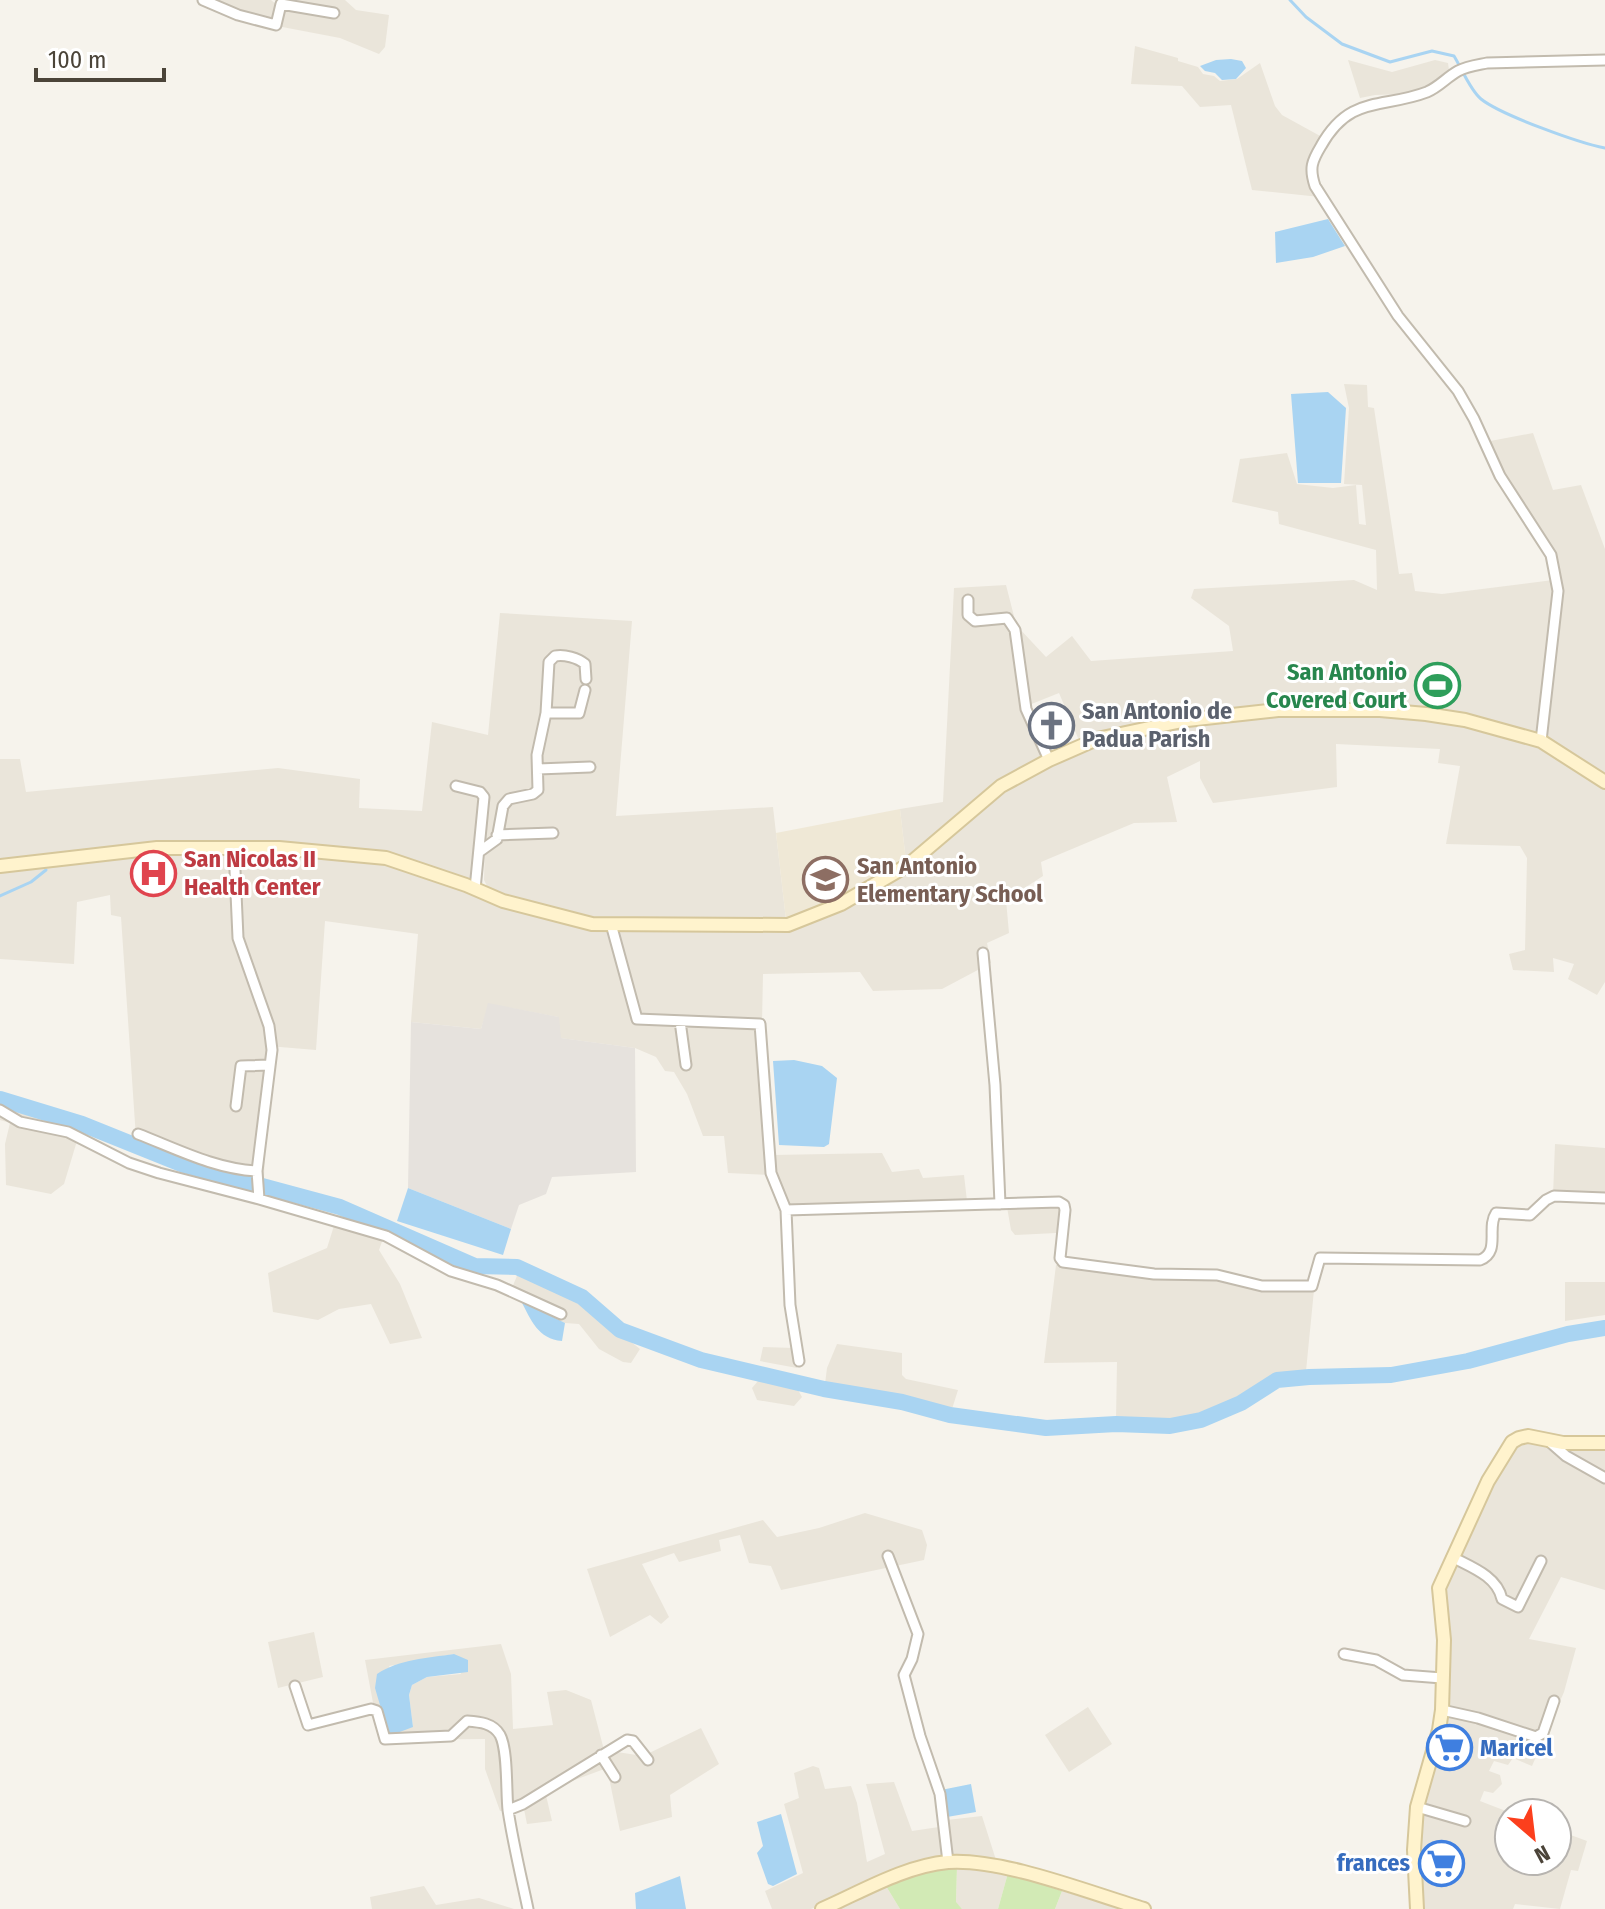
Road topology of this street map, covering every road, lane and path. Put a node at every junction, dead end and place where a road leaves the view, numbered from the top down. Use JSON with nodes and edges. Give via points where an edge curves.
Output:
{"nodes":[{"id":1,"x":203,"y":0,"type":"edge"},
{"id":2,"x":334,"y":13,"type":"dead end"},
{"id":3,"x":1605,"y":60,"type":"edge"},
{"id":4,"x":968,"y":600,"type":"dead end"},
{"id":5,"x":546,"y":713,"type":"junction"},
{"id":6,"x":1541,"y":741,"type":"junction"},
{"id":7,"x":1049,"y":760,"type":"junction"},
{"id":8,"x":590,"y":767,"type":"dead end"},
{"id":9,"x":538,"y":769,"type":"junction"},
{"id":10,"x":1605,"y":782,"type":"edge"},
{"id":11,"x":456,"y":786,"type":"dead end"},
{"id":12,"x":553,"y":833,"type":"dead end"},
{"id":13,"x":497,"y":835,"type":"junction"},
{"id":14,"x":234,"y":848,"type":"junction"},
{"id":15,"x":479,"y":852,"type":"junction"},
{"id":16,"x":0,"y":866,"type":"edge"},
{"id":17,"x":475,"y":889,"type":"junction"},
{"id":18,"x":611,"y":924,"type":"junction"},
{"id":19,"x":983,"y":953,"type":"dead end"},
{"id":20,"x":680,"y":1021,"type":"junction"},
{"id":21,"x":270,"y":1065,"type":"junction"},
{"id":22,"x":686,"y":1065,"type":"dead end"},
{"id":23,"x":236,"y":1106,"type":"dead end"},
{"id":24,"x":0,"y":1110,"type":"edge"},
{"id":25,"x":138,"y":1134,"type":"dead end"},
{"id":26,"x":258,"y":1175,"type":"junction"},
{"id":27,"x":259,"y":1197,"type":"junction"},
{"id":28,"x":1605,"y":1198,"type":"edge"},
{"id":29,"x":1000,"y":1204,"type":"junction"},
{"id":30,"x":786,"y":1210,"type":"junction"},
{"id":31,"x":561,"y":1314,"type":"dead end"},
{"id":32,"x":799,"y":1361,"type":"dead end"},
{"id":33,"x":1550,"y":1442,"type":"junction"},
{"id":34,"x":1605,"y":1443,"type":"edge"},
{"id":35,"x":1605,"y":1478,"type":"edge"},
{"id":36,"x":888,"y":1556,"type":"dead end"},
{"id":37,"x":1452,"y":1557,"type":"junction"},
{"id":38,"x":1541,"y":1561,"type":"dead end"},
{"id":39,"x":1344,"y":1654,"type":"dead end"},
{"id":40,"x":1442,"y":1678,"type":"junction"},
{"id":41,"x":295,"y":1686,"type":"dead end"},
{"id":42,"x":1554,"y":1701,"type":"dead end"},
{"id":43,"x":1442,"y":1710,"type":"junction"},
{"id":44,"x":601,"y":1755,"type":"junction"},
{"id":45,"x":648,"y":1760,"type":"dead end"},
{"id":46,"x":615,"y":1777,"type":"dead end"},
{"id":47,"x":1417,"y":1807,"type":"junction"},
{"id":48,"x":508,"y":1810,"type":"junction"},
{"id":49,"x":1465,"y":1821,"type":"dead end"},
{"id":50,"x":948,"y":1862,"type":"junction"},
{"id":51,"x":528,"y":1909,"type":"edge"},
{"id":52,"x":822,"y":1909,"type":"edge"},
{"id":53,"x":1144,"y":1909,"type":"edge"},
{"id":54,"x":1417,"y":1909,"type":"edge"}],
"edges":[{"from":1,"to":2,"type":"street","via":[[276,25],[281,4]]},
{"from":3,"to":6,"type":"street","via":[[1469,66],[1429,91],[1362,107],[1339,122],[1311,163],[1310,173],[1398,316],[1458,391],[1500,476],[1551,555],[1558,591]]},
{"from":4,"to":7,"type":"street","via":[[968,615],[975,621],[1007,618],[1015,630],[1026,709]]},
{"from":5,"to":5,"type":"street","via":[[582,710],[581,661],[561,654],[549,662]]},
{"from":5,"to":9,"type":"street"},
{"from":6,"to":7,"type":"street","via":[[1426,714],[1278,710],[1121,732]]},
{"from":6,"to":10,"type":"street"},
{"from":7,"to":18,"type":"street","via":[[1001,786],[908,865],[841,904],[788,925]]},
{"from":8,"to":9,"type":"street"},
{"from":9,"to":13,"type":"street","via":[[538,790],[509,799]]},
{"from":11,"to":15,"type":"street","via":[[484,797]]},
{"from":12,"to":13,"type":"street"},
{"from":13,"to":15,"type":"street"},
{"from":14,"to":16,"type":"street","via":[[157,848]]},
{"from":14,"to":17,"type":"street","via":[[386,858]]},
{"from":14,"to":21,"type":"street","via":[[238,938],[269,1026]]},
{"from":15,"to":17,"type":"street"},
{"from":17,"to":18,"type":"street","via":[[521,906]]},
{"from":18,"to":20,"type":"street","via":[[637,1019]]},
{"from":19,"to":29,"type":"street"},
{"from":20,"to":22,"type":"street"},
{"from":20,"to":30,"type":"street","via":[[760,1024],[771,1173]]},
{"from":21,"to":23,"type":"street","via":[[241,1066]]},
{"from":21,"to":26,"type":"street"},
{"from":24,"to":27,"type":"street","via":[[20,1122],[68,1132],[144,1168]]},
{"from":25,"to":26,"type":"street"},
{"from":26,"to":27,"type":"street"},
{"from":27,"to":31,"type":"street","via":[[386,1236],[451,1271]]},
{"from":28,"to":29,"type":"street","via":[[1554,1196],[1530,1215],[1496,1213],[1492,1251],[1480,1260],[1320,1258],[1312,1286],[1262,1286],[1217,1275],[1154,1274],[1068,1263],[1060,1258],[1064,1205]]},
{"from":29,"to":30,"type":"street"},
{"from":30,"to":32,"type":"street","via":[[790,1305]]},
{"from":33,"to":34,"type":"street"},
{"from":33,"to":35,"type":"street"},
{"from":33,"to":37,"type":"street","via":[[1528,1436],[1506,1449]]},
{"from":36,"to":50,"type":"street","via":[[918,1634],[904,1675],[940,1794]]},
{"from":37,"to":38,"type":"street","via":[[1480,1572],[1499,1587],[1502,1599],[1518,1607]]},
{"from":37,"to":40,"type":"street","via":[[1439,1588]]},
{"from":39,"to":40,"type":"street","via":[[1376,1660],[1403,1675]]},
{"from":40,"to":43,"type":"street"},
{"from":41,"to":48,"type":"street","via":[[310,1725],[371,1709],[377,1711],[385,1739],[451,1736],[467,1721],[492,1726],[502,1738]]},
{"from":42,"to":43,"type":"street","via":[[1543,1733],[1536,1737]]},
{"from":43,"to":47,"type":"street"},
{"from":44,"to":45,"type":"street","via":[[630,1739]]},
{"from":44,"to":46,"type":"street"},
{"from":44,"to":48,"type":"street"},
{"from":47,"to":49,"type":"street"},
{"from":47,"to":54,"type":"street"},
{"from":48,"to":51,"type":"street"},
{"from":50,"to":52,"type":"street","via":[[913,1870]]},
{"from":50,"to":53,"type":"street","via":[[994,1865]]}]}
